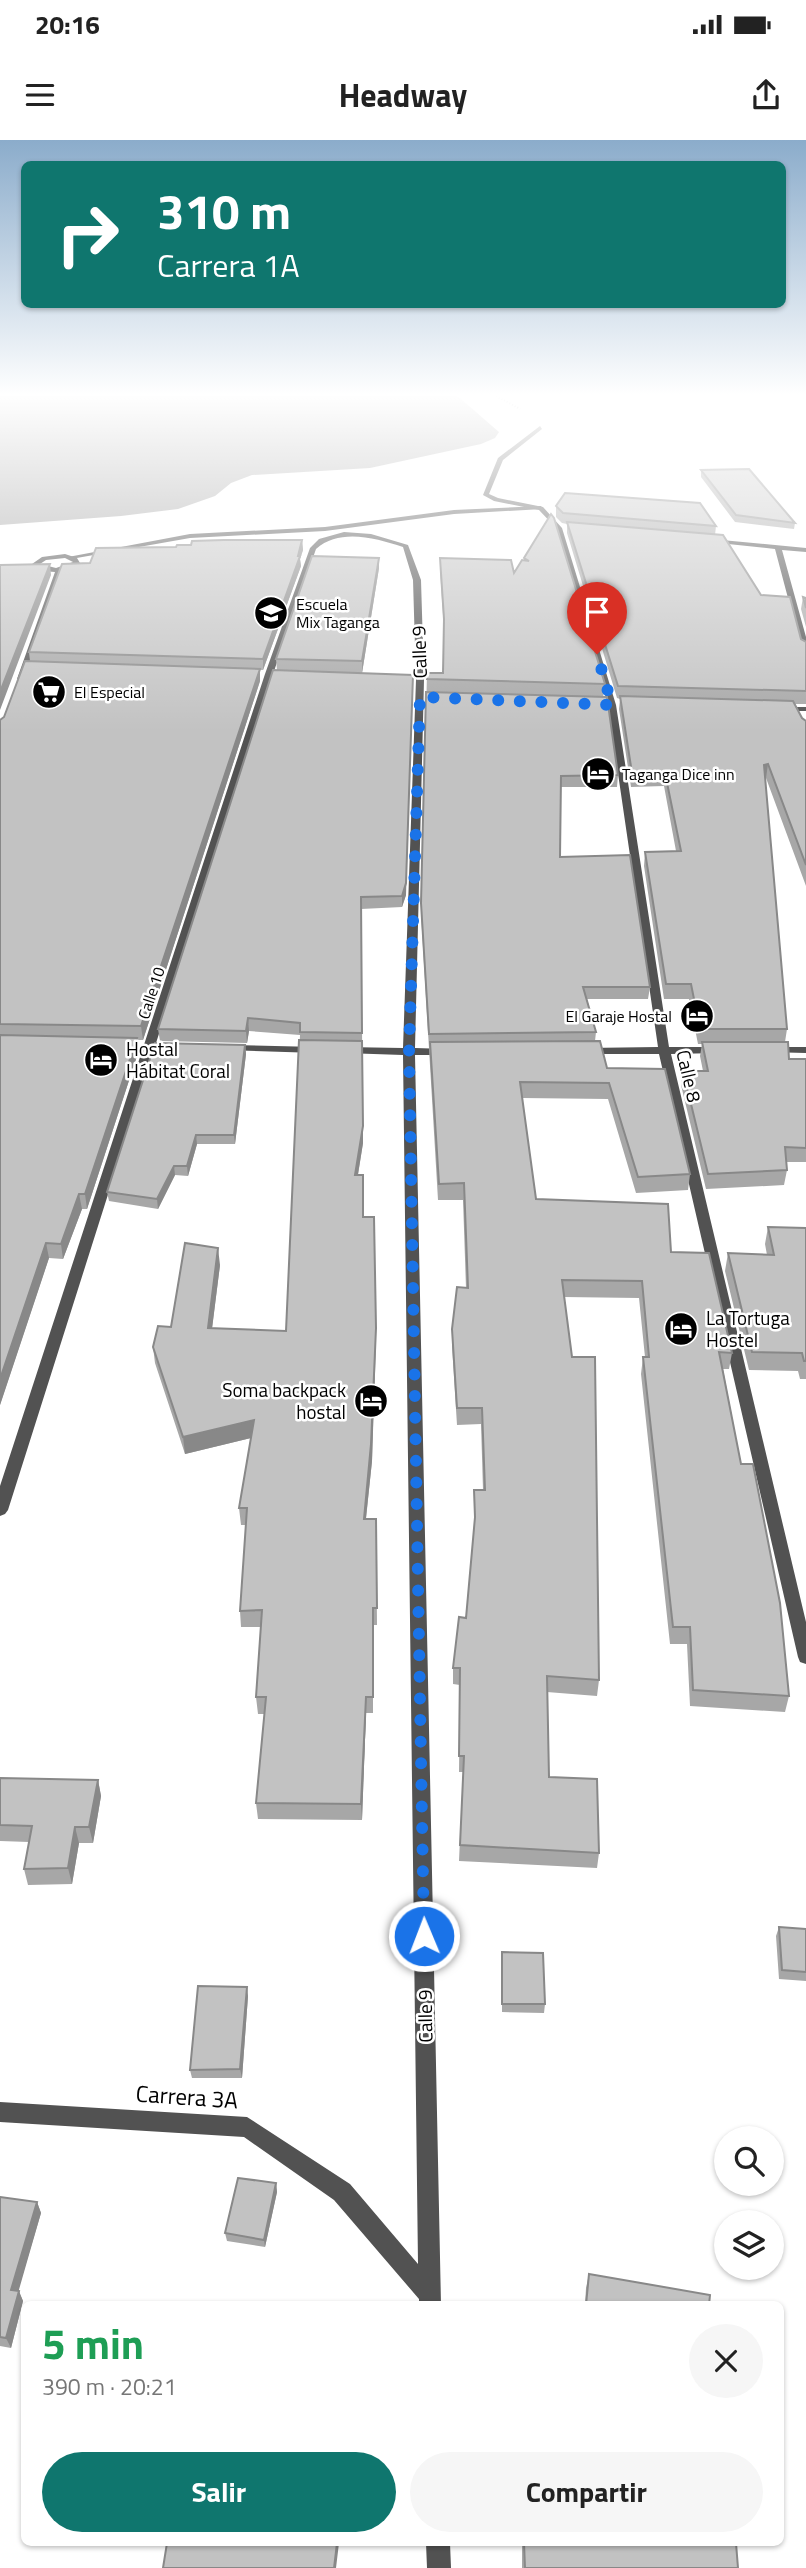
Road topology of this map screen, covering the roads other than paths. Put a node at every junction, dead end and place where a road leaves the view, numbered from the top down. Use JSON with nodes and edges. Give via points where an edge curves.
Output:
{"nodes":[{"id":1,"x":531,"y":506,"type":"edge"},
{"id":2,"x":541,"y":508,"type":"junction"},
{"id":3,"x":559,"y":528,"type":"junction"},
{"id":4,"x":572,"y":529,"type":"edge"},
{"id":5,"x":332,"y":536,"type":"joint"},
{"id":6,"x":703,"y":540,"type":"edge"},
{"id":7,"x":778,"y":548,"type":"junction"},
{"id":8,"x":806,"y":550,"type":"edge"},
{"id":9,"x":71,"y":557,"type":"junction"},
{"id":10,"x":22,"y":566,"type":"edge"},
{"id":11,"x":36,"y":567,"type":"junction"},
{"id":12,"x":60,"y":570,"type":"junction"},
{"id":13,"x":806,"y":651,"type":"edge"},
{"id":14,"x":24,"y":668,"type":"junction"},
{"id":15,"x":38,"y":669,"type":"edge"},
{"id":16,"x":256,"y":674,"type":"edge"},
{"id":17,"x":269,"y":674,"type":"junction"},
{"id":18,"x":283,"y":675,"type":"edge"},
{"id":19,"x":14,"y":692,"type":"edge"},
{"id":20,"x":599,"y":704,"type":"edge"},
{"id":21,"x":612,"y":705,"type":"junction"},
{"id":22,"x":626,"y":705,"type":"edge"},
{"id":23,"x":770,"y":708,"type":"edge"},
{"id":24,"x":796,"y":709,"type":"junction"},
{"id":25,"x":806,"y":709,"type":"edge"},
{"id":26,"x":801,"y":720,"type":"edge"},
{"id":27,"x":137,"y":1045,"type":"edge"},
{"id":28,"x":151,"y":1046,"type":"junction"},
{"id":29,"x":164,"y":1046,"type":"edge"},
{"id":30,"x":219,"y":1047,"type":"edge"},
{"id":31,"x":664,"y":1050,"type":"junction"},
{"id":32,"x":729,"y":1050,"type":"edge"},
{"id":33,"x":754,"y":1050,"type":"edge"},
{"id":34,"x":806,"y":1050,"type":"edge"},
{"id":35,"x":463,"y":1051,"type":"edge"},
{"id":36,"x":570,"y":1051,"type":"edge"},
{"id":37,"x":409,"y":1052,"type":"junction"},
{"id":38,"x":0,"y":1510,"type":"edge"},
{"id":39,"x":806,"y":1657,"type":"edge"},
{"id":40,"x":0,"y":2112,"type":"edge"},
{"id":41,"x":430,"y":2300,"type":"edge"},
{"id":42,"x":438,"y":2546,"type":"edge"},
{"id":43,"x":439,"y":2568,"type":"edge"}],
"edges":[{"from":1,"to":2,"type":"street"},
{"from":2,"to":3,"type":"street","name":"Calle 8"},
{"from":2,"to":9,"type":"street","via":[[454,512],[325,529],[190,536]]},
{"from":3,"to":4,"type":"street"},
{"from":3,"to":21,"type":"street","name":"Calle 8"},
{"from":5,"to":17,"type":"street","name":"Calle 10","via":[[313,548]]},
{"from":5,"to":37,"type":"street","name":"Calle 9","via":[[362,534],[406,546],[417,580],[414,680],[427,698]]},
{"from":6,"to":7,"type":"street"},
{"from":7,"to":8,"type":"street"},
{"from":7,"to":13,"type":"street"},
{"from":9,"to":11,"type":"street","via":[[44,558]]},
{"from":9,"to":12,"type":"street","via":[[77,564]]},
{"from":10,"to":11,"type":"street"},
{"from":11,"to":12,"type":"street"},
{"from":12,"to":14,"type":"street"},
{"from":14,"to":15,"type":"street"},
{"from":14,"to":19,"type":"street"},
{"from":16,"to":17,"type":"street"},
{"from":17,"to":18,"type":"street"},
{"from":17,"to":28,"type":"street","name":"Calle 10"},
{"from":20,"to":21,"type":"street"},
{"from":21,"to":22,"type":"street"},
{"from":21,"to":31,"type":"street","name":"Calle 8"},
{"from":23,"to":24,"type":"street"},
{"from":24,"to":25,"type":"street"},
{"from":24,"to":26,"type":"street"},
{"from":27,"to":28,"type":"street"},
{"from":28,"to":29,"type":"street"},
{"from":28,"to":38,"type":"street","name":"Calle 10"},
{"from":30,"to":37,"type":"street"},
{"from":31,"to":32,"type":"street"},
{"from":31,"to":36,"type":"street"},
{"from":31,"to":39,"type":"street","name":"Calle 8"},
{"from":33,"to":34,"type":"street"},
{"from":35,"to":37,"type":"street"},
{"from":37,"to":41,"type":"street","name":"Calle 9"},
{"from":40,"to":41,"type":"street","name":"Carrera 3A","via":[[247,2127],[342,2192]]},
{"from":42,"to":43,"type":"street"}]}
